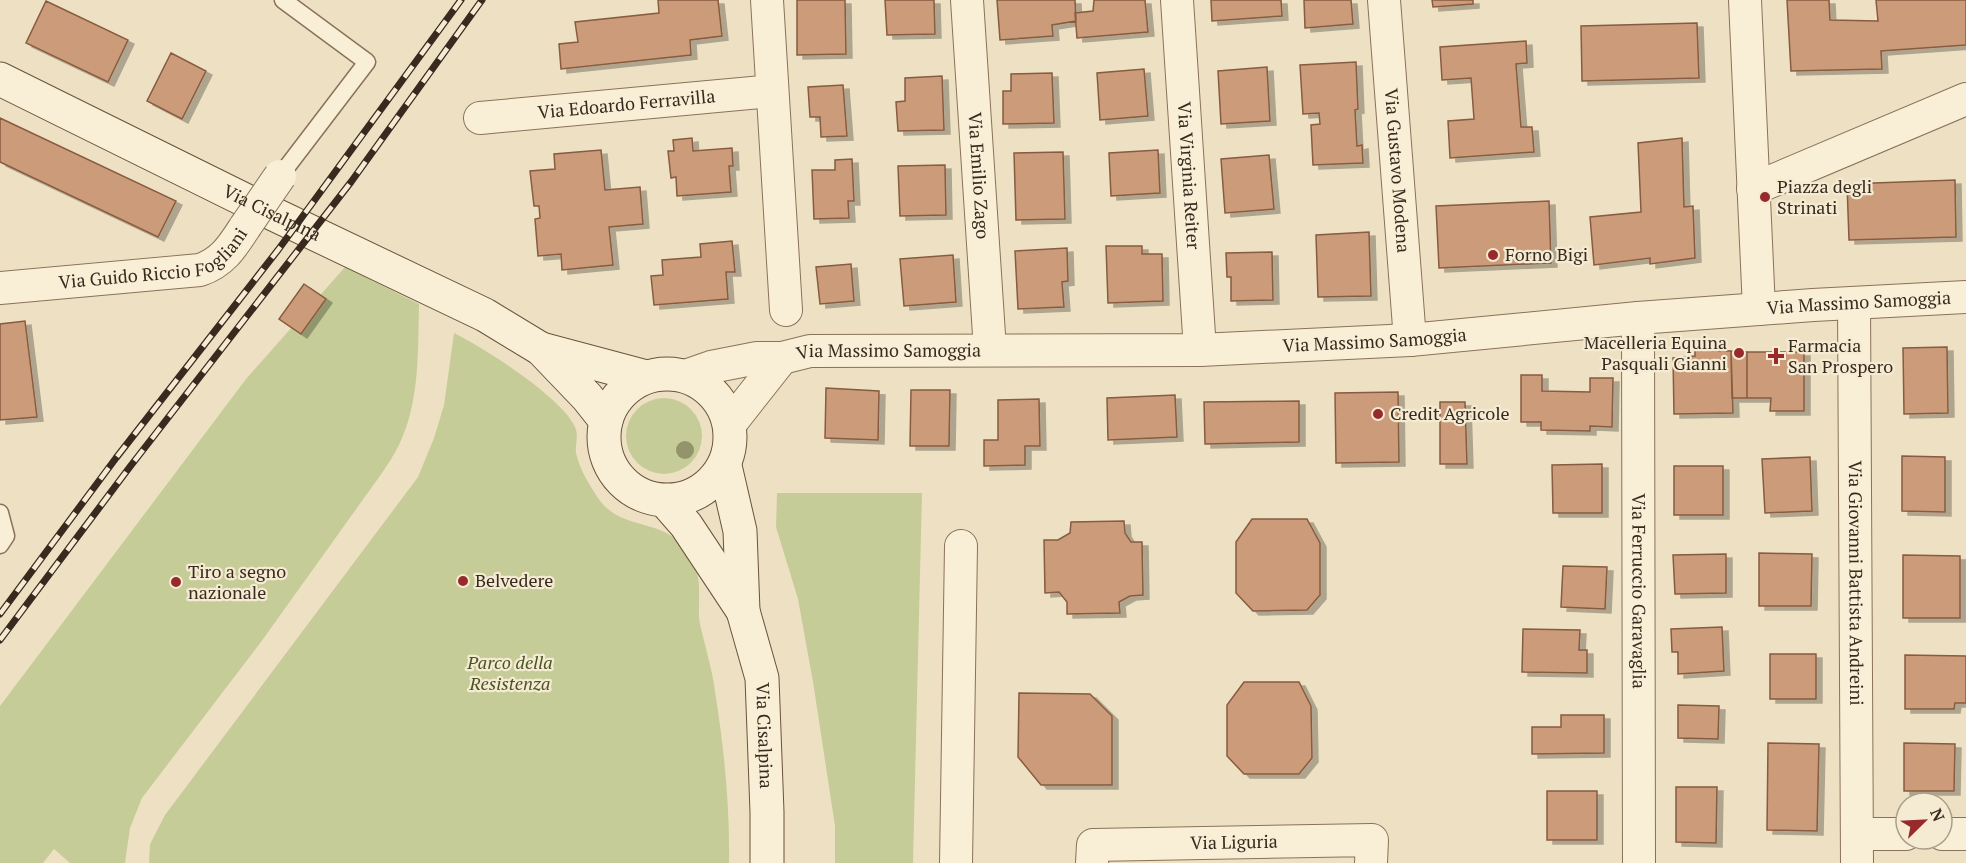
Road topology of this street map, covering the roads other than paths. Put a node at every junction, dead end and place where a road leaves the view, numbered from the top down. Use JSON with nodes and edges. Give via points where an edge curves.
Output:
{"nodes":[{"id":1,"x":283,"y":0,"type":"edge"},
{"id":2,"x":767,"y":0,"type":"edge"},
{"id":3,"x":967,"y":0,"type":"edge"},
{"id":4,"x":1177,"y":0,"type":"edge"},
{"id":5,"x":1384,"y":0,"type":"edge"},
{"id":6,"x":1745,"y":0,"type":"edge"},
{"id":7,"x":0,"y":79,"type":"edge"},
{"id":8,"x":772,"y":91,"type":"junction"},
{"id":9,"x":1966,"y":99,"type":"edge"},
{"id":10,"x":480,"y":118,"type":"dead end"},
{"id":11,"x":280,"y":176,"type":"joint"},
{"id":12,"x":1753,"y":189,"type":"junction"},
{"id":13,"x":0,"y":288,"type":"edge"},
{"id":14,"x":1966,"y":297,"type":"edge"},
{"id":15,"x":1854,"y":303,"type":"junction"},
{"id":16,"x":1759,"y":309,"type":"junction"},
{"id":17,"x":786,"y":310,"type":"dead end"},
{"id":18,"x":1638,"y":318,"type":"junction"},
{"id":19,"x":1410,"y":340,"type":"junction"},
{"id":20,"x":541,"y":350,"type":"junction"},
{"id":21,"x":990,"y":350,"type":"junction"},
{"id":22,"x":1200,"y":350,"type":"junction"},
{"id":23,"x":783,"y":358,"type":"junction"},
{"id":24,"x":685,"y":376,"type":"junction"},
{"id":25,"x":646,"y":377,"type":"junction"},
{"id":26,"x":606,"y":421,"type":"junction"},
{"id":27,"x":730,"y":424,"type":"junction"},
{"id":28,"x":724,"y":466,"type":"junction"},
{"id":29,"x":665,"y":501,"type":"junction"},
{"id":30,"x":0,"y":513,"type":"edge"},
{"id":31,"x":0,"y":544,"type":"edge"},
{"id":32,"x":961,"y":546,"type":"dead end"},
{"id":33,"x":743,"y":611,"type":"junction"},
{"id":34,"x":1894,"y":838,"type":"edge"},
{"id":35,"x":1857,"y":849,"type":"edge"},
{"id":36,"x":766,"y":863,"type":"edge"},
{"id":37,"x":956,"y":863,"type":"edge"},
{"id":38,"x":1092,"y":863,"type":"edge"},
{"id":39,"x":1371,"y":863,"type":"edge"},
{"id":40,"x":1639,"y":863,"type":"edge"}],
"edges":[{"from":1,"to":11,"type":"lane","name":"Via Guido Riccio Fogliani","via":[[367,62]]},
{"from":2,"to":8,"type":"street"},
{"from":3,"to":21,"type":"street","name":"Via Emilio Zago"},
{"from":4,"to":22,"type":"street","name":"Via Virginia Reiter"},
{"from":5,"to":19,"type":"street","name":"Via Gustavo Modena"},
{"from":6,"to":12,"type":"street"},
{"from":7,"to":20,"type":"main road","name":"Via Cisalpina","via":[[485,315]]},
{"from":8,"to":10,"type":"street","name":"Via Edoardo Ferravilla"},
{"from":8,"to":17,"type":"street"},
{"from":9,"to":12,"type":"street"},
{"from":11,"to":13,"type":"street","name":"Via Guido Riccio Fogliani","bridge":true,"via":[[225,257],[200,270]]},
{"from":12,"to":16,"type":"street"},
{"from":14,"to":15,"type":"street","name":"Via Massimo Samoggia"},
{"from":15,"to":16,"type":"street","name":"Via Massimo Samoggia"},
{"from":15,"to":35,"type":"street","name":"Via Giovanni Battista Andreini"},
{"from":16,"to":18,"type":"street","name":"Via Massimo Samoggia"},
{"from":18,"to":19,"type":"street","name":"Via Massimo Samoggia"},
{"from":18,"to":40,"type":"street","name":"Via Ferruccio Garavaglia"},
{"from":19,"to":22,"type":"street","name":"Via Massimo Samoggia"},
{"from":20,"to":25,"type":"main road","name":"Via Cisalpina"},
{"from":20,"to":26,"type":"main road","name":"Via Cisalpina"},
{"from":21,"to":22,"type":"street","name":"Via Massimo Samoggia"},
{"from":21,"to":23,"type":"street","name":"Via Massimo Samoggia","via":[[810,351]]},
{"from":23,"to":24,"type":"street","name":"Via Massimo Samoggia","via":[[757,358]]},
{"from":23,"to":27,"type":"street","name":"Via Massimo Samoggia"},
{"from":24,"to":25,"type":"main road","name":"Via Cisalpina","via":[[665,373]]},
{"from":24,"to":27,"type":"main road","name":"Via Cisalpina","via":[[714,393]]},
{"from":25,"to":26,"type":"main road","name":"Via Cisalpina","via":[[627,387],[614,402]]},
{"from":26,"to":29,"type":"main road","name":"Via Cisalpina","via":[[607,458],[616,475],[630,489]]},
{"from":27,"to":28,"type":"main road","name":"Via Cisalpina","via":[[731,445]]},
{"from":28,"to":29,"type":"main road","name":"Via Cisalpina","via":[[700,492]]},
{"from":28,"to":33,"type":"main road","name":"Via Cisalpina","via":[[740,531]]},
{"from":29,"to":33,"type":"main road","name":"Via Cisalpina","via":[[686,525]]},
{"from":30,"to":31,"type":"lane","via":[[6,536]]},
{"from":32,"to":37,"type":"street"},
{"from":33,"to":36,"type":"main road","name":"Via Cisalpina","via":[[762,678]]},
{"from":34,"to":35,"type":"street"},
{"from":38,"to":39,"type":"street","name":"Via Liguria","via":[[1093,844],[1372,840]]}]}
